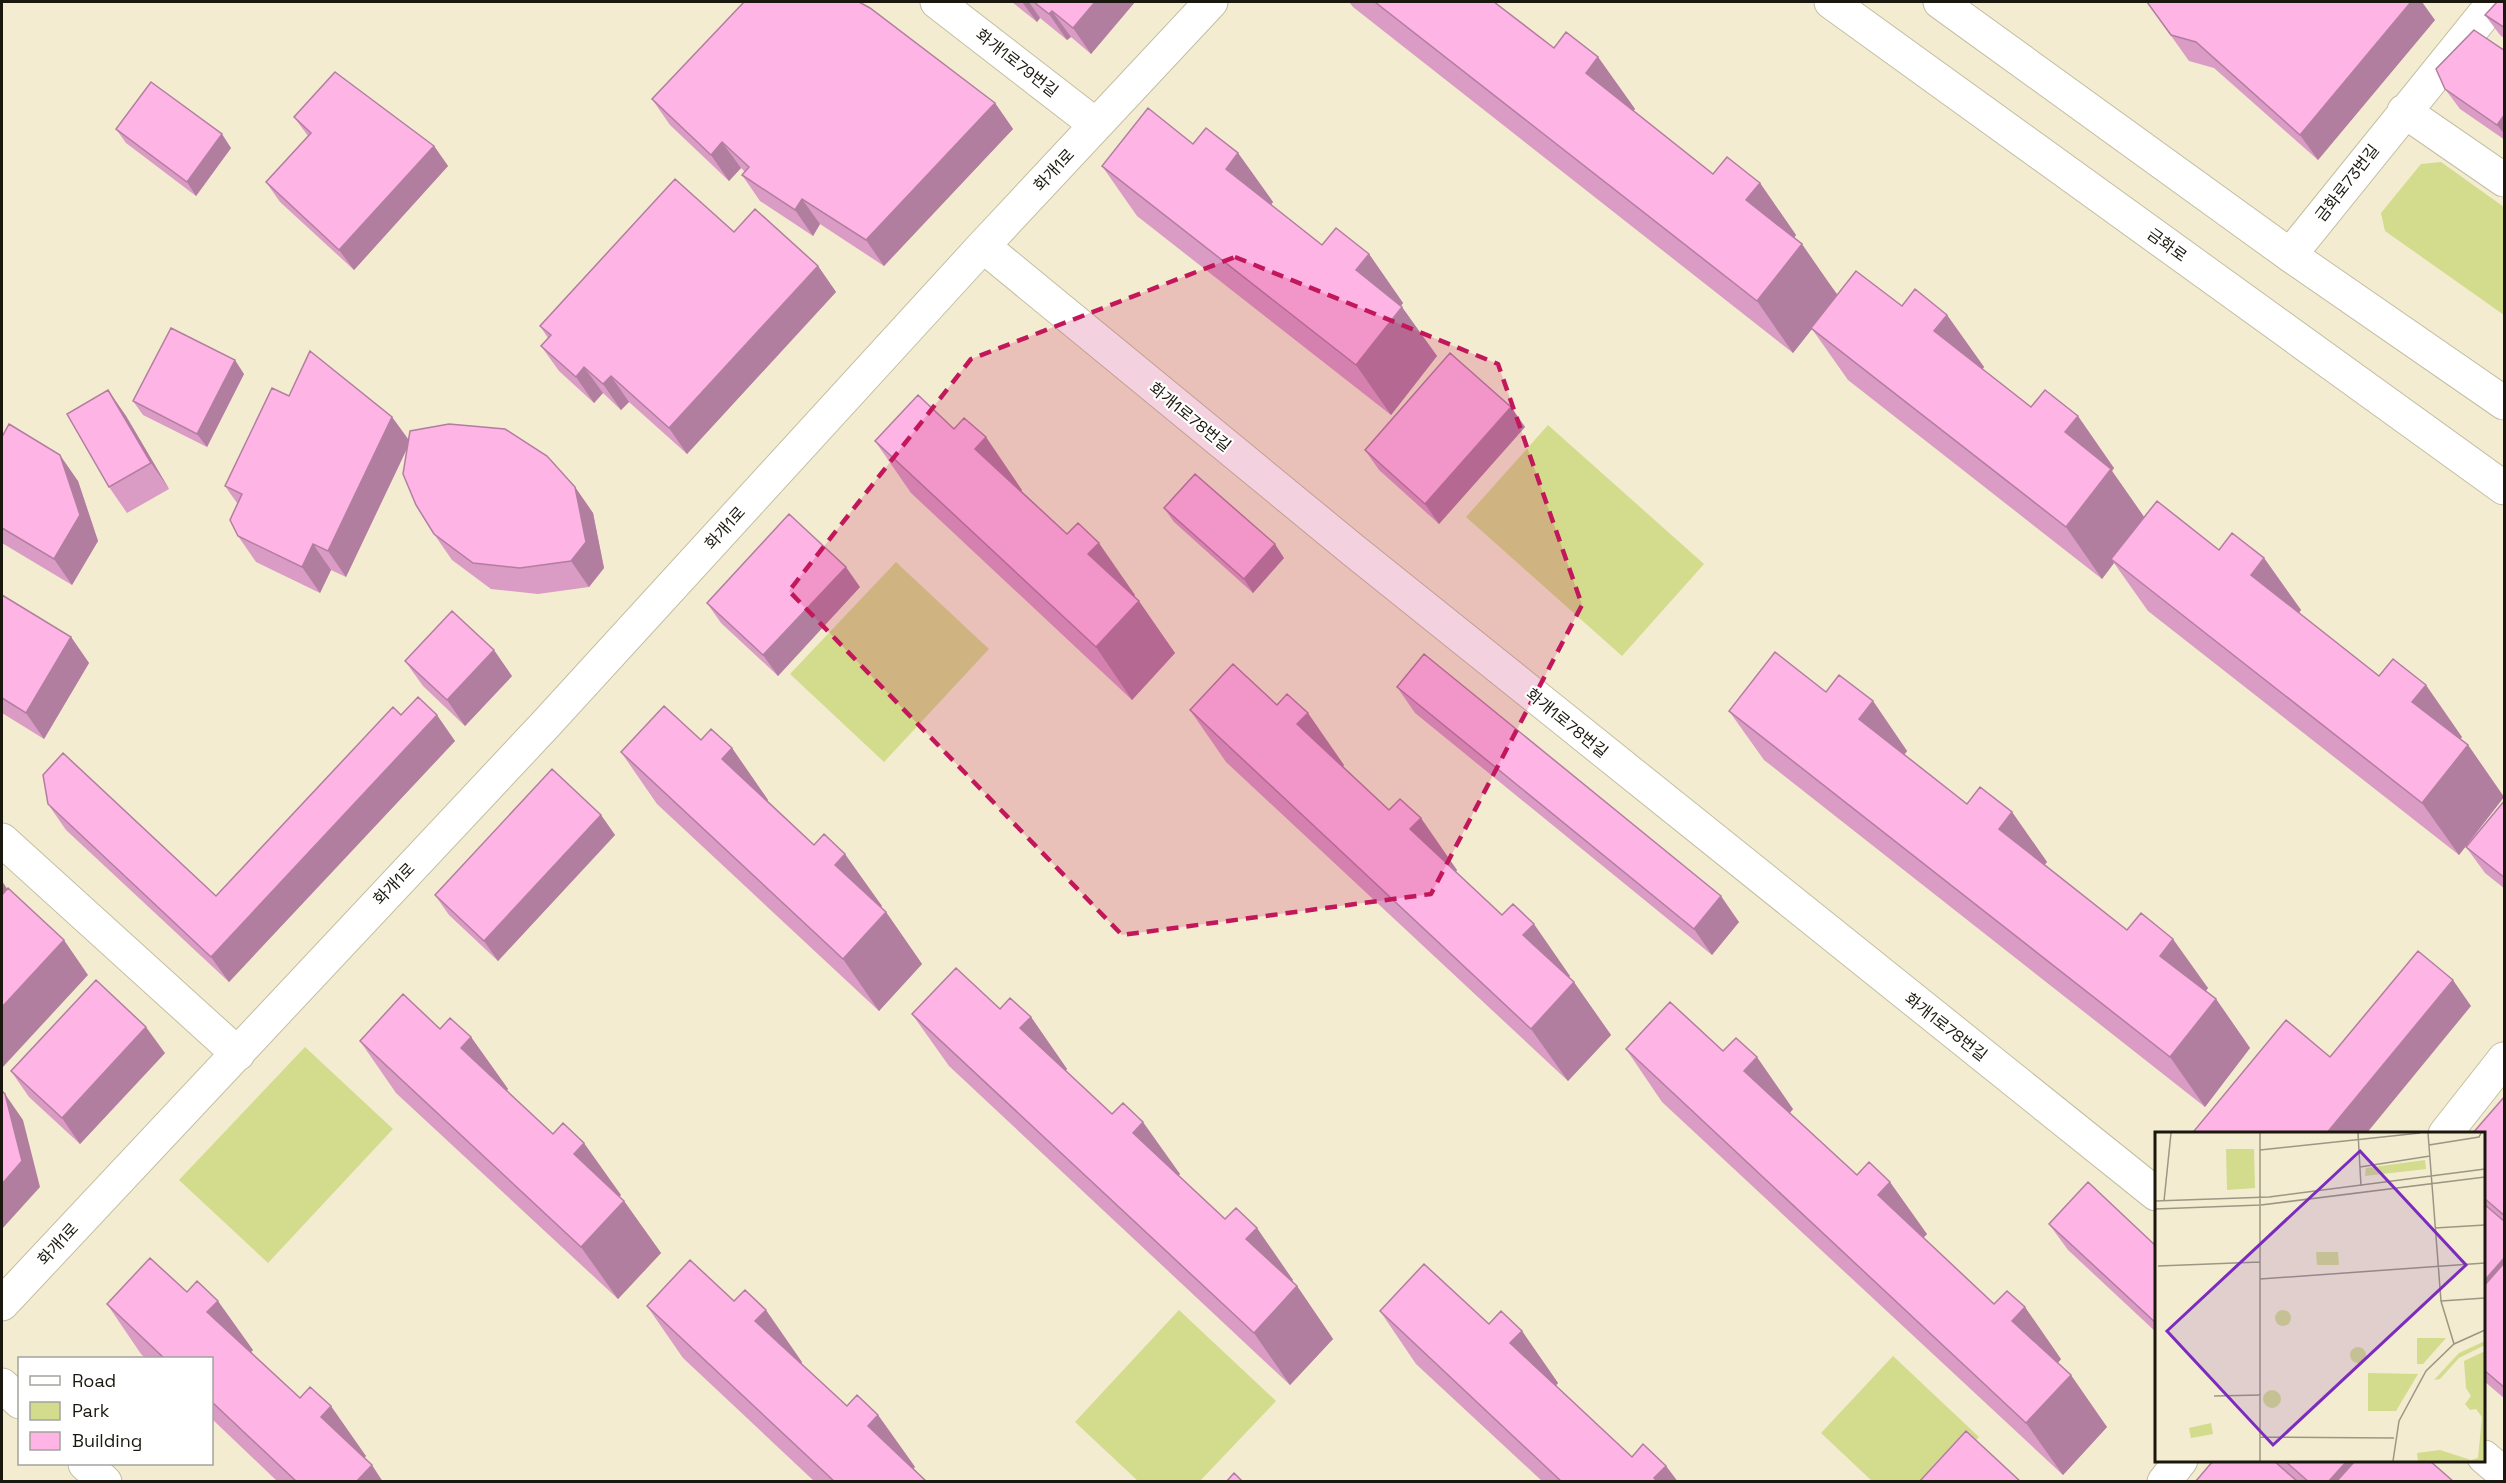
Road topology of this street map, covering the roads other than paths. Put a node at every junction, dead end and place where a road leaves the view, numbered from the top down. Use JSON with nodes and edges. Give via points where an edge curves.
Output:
{"nodes":[{"id":1,"x":937,"y":2,"type":"edge"},
{"id":2,"x":1211,"y":2,"type":"edge"},
{"id":3,"x":1831,"y":2,"type":"edge"},
{"id":4,"x":1940,"y":2,"type":"edge"},
{"id":5,"x":2493,"y":2,"type":"edge"},
{"id":6,"x":2404,"y":111,"type":"junction"},
{"id":7,"x":1096,"y":125,"type":"junction"},
{"id":8,"x":2505,"y":180,"type":"edge"},
{"id":9,"x":983,"y":246,"type":"junction"},
{"id":10,"x":2290,"y":255,"type":"junction"},
{"id":11,"x":2505,"y":403,"type":"edge"},
{"id":12,"x":2505,"y":488,"type":"edge"},
{"id":13,"x":2,"y":840,"type":"edge"},
{"id":14,"x":238,"y":1054,"type":"junction"},
{"id":15,"x":2505,"y":1059,"type":"edge"},
{"id":16,"x":2447,"y":1132,"type":"edge"},
{"id":17,"x":2155,"y":1192,"type":"edge"},
{"id":18,"x":2,"y":1304,"type":"edge"},
{"id":19,"x":2,"y":1385,"type":"edge"},
{"id":20,"x":18,"y":1400,"type":"edge"},
{"id":21,"x":2485,"y":1458,"type":"edge"},
{"id":22,"x":2180,"y":1462,"type":"edge"},
{"id":23,"x":86,"y":1465,"type":"edge"},
{"id":24,"x":2505,"y":1474,"type":"edge"},
{"id":25,"x":105,"y":1482,"type":"edge"},
{"id":26,"x":2164,"y":1482,"type":"edge"}],
"edges":[{"from":1,"to":7,"type":"street","name":"화개1로79번길"},
{"from":2,"to":7,"type":"street","name":"화개1로"},
{"from":3,"to":12,"type":"street","name":"금화로"},
{"from":4,"to":10,"type":"street"},
{"from":5,"to":6,"type":"street","name":"금화로73번길"},
{"from":6,"to":8,"type":"street"},
{"from":6,"to":10,"type":"street","name":"금화로73번길"},
{"from":7,"to":9,"type":"street","name":"화개1로"},
{"from":9,"to":14,"type":"street","name":"화개1로"},
{"from":9,"to":17,"type":"street","name":"화개1로78번길","via":[[1389,580]]},
{"from":10,"to":11,"type":"street"},
{"from":13,"to":14,"type":"street"},
{"from":14,"to":18,"type":"street","name":"화개1로"},
{"from":15,"to":16,"type":"street"},
{"from":19,"to":20,"type":"street"},
{"from":21,"to":24,"type":"street"},
{"from":22,"to":26,"type":"street"},
{"from":23,"to":25,"type":"street"}]}
